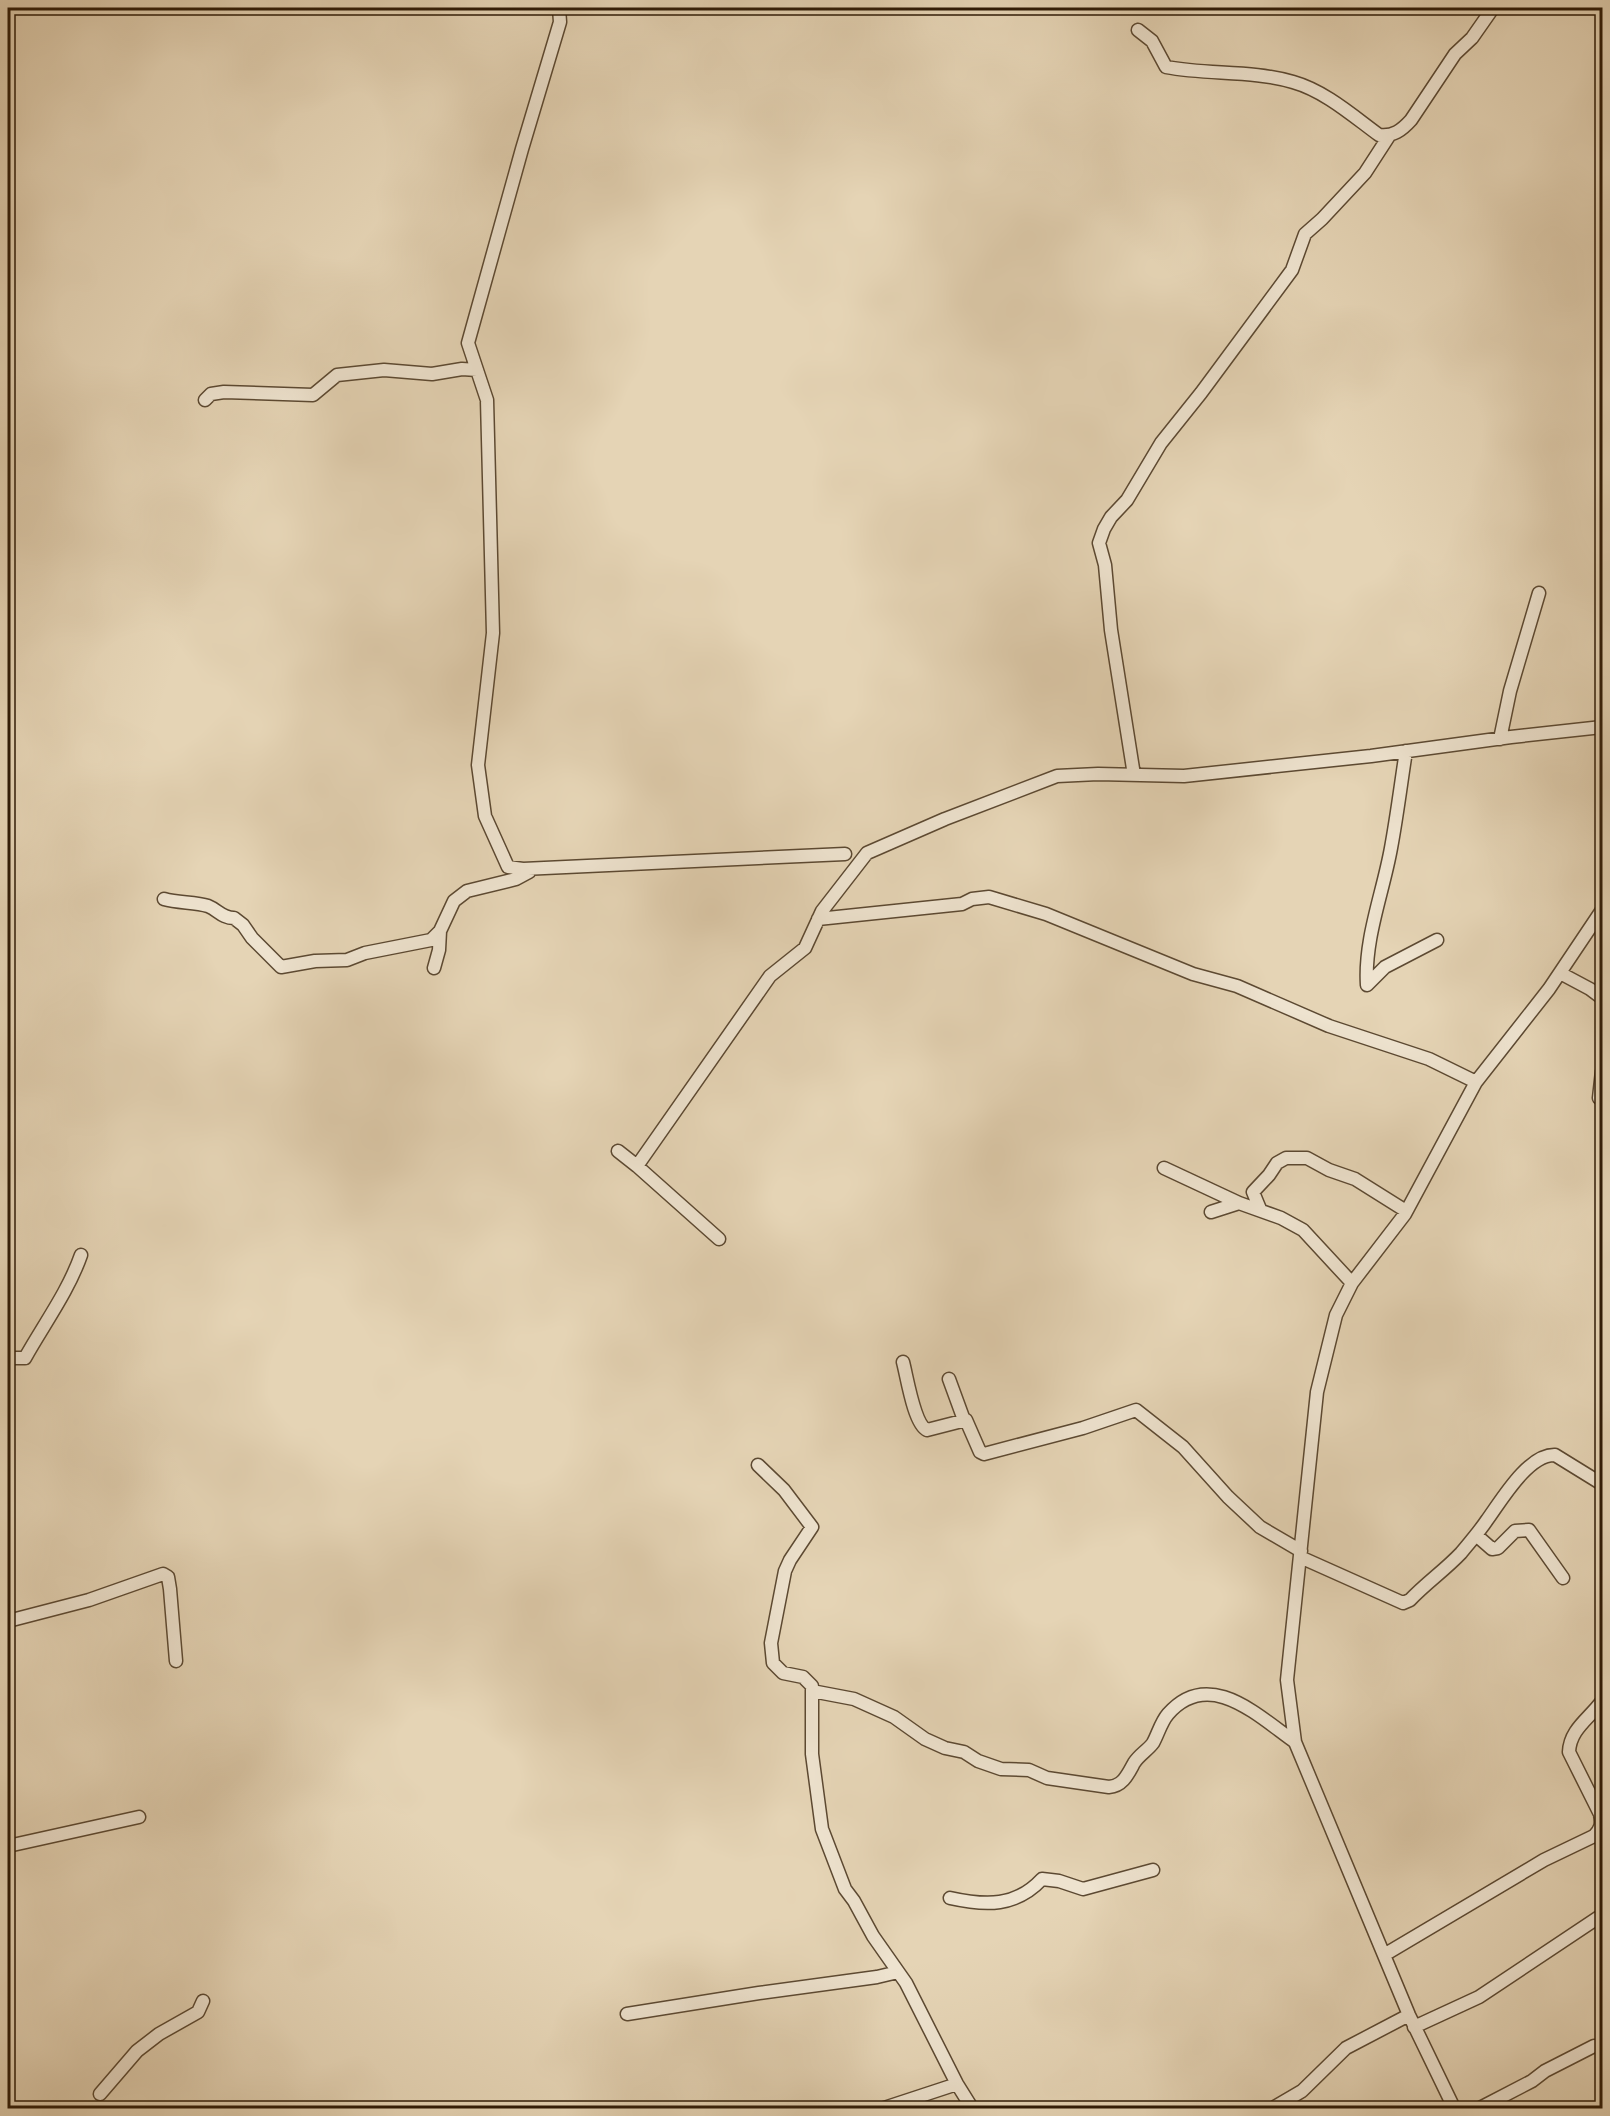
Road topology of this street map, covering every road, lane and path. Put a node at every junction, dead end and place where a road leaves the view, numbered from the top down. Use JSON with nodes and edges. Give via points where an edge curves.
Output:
{"nodes":[{"id":1,"x":559,"y":8,"type":"edge"},
{"id":2,"x":1493,"y":8,"type":"edge"},
{"id":3,"x":1138,"y":30,"type":"dead end"},
{"id":4,"x":1389,"y":136,"type":"junction"},
{"id":5,"x":477,"y":370,"type":"junction"},
{"id":6,"x":205,"y":400,"type":"dead end"},
{"id":7,"x":1539,"y":593,"type":"dead end"},
{"id":8,"x":1602,"y":727,"type":"edge"},
{"id":9,"x":1500,"y":738,"type":"junction"},
{"id":10,"x":1406,"y":751,"type":"junction"},
{"id":11,"x":1134,"y":775,"type":"junction"},
{"id":12,"x":845,"y":854,"type":"dead end"},
{"id":13,"x":523,"y":869,"type":"junction"},
{"id":14,"x":164,"y":899,"type":"dead end"},
{"id":15,"x":1602,"y":910,"type":"edge"},
{"id":16,"x":818,"y":920,"type":"junction"},
{"id":17,"x":440,"y":931,"type":"junction"},
{"id":18,"x":1437,"y":940,"type":"dead end"},
{"id":19,"x":434,"y":968,"type":"dead end"},
{"id":20,"x":1560,"y":973,"type":"junction"},
{"id":21,"x":1602,"y":998,"type":"edge"},
{"id":22,"x":1602,"y":1071,"type":"edge"},
{"id":23,"x":1476,"y":1082,"type":"junction"},
{"id":24,"x":1599,"y":1098,"type":"dead end"},
{"id":25,"x":618,"y":1151,"type":"dead end"},
{"id":26,"x":637,"y":1166,"type":"junction"},
{"id":27,"x":1164,"y":1168,"type":"dead end"},
{"id":28,"x":1239,"y":1203,"type":"junction"},
{"id":29,"x":1260,"y":1209,"type":"junction"},
{"id":30,"x":1406,"y":1211,"type":"junction"},
{"id":31,"x":1211,"y":1212,"type":"dead end"},
{"id":32,"x":719,"y":1239,"type":"dead end"},
{"id":33,"x":81,"y":1255,"type":"dead end"},
{"id":34,"x":1352,"y":1283,"type":"junction"},
{"id":35,"x":8,"y":1358,"type":"edge"},
{"id":36,"x":903,"y":1362,"type":"dead end"},
{"id":37,"x":949,"y":1379,"type":"dead end"},
{"id":38,"x":964,"y":1420,"type":"junction"},
{"id":39,"x":758,"y":1465,"type":"dead end"},
{"id":40,"x":1602,"y":1484,"type":"edge"},
{"id":41,"x":1476,"y":1535,"type":"junction"},
{"id":42,"x":1300,"y":1554,"type":"junction"},
{"id":43,"x":1563,"y":1578,"type":"dead end"},
{"id":44,"x":8,"y":1622,"type":"edge"},
{"id":45,"x":176,"y":1661,"type":"dead end"},
{"id":46,"x":812,"y":1692,"type":"junction"},
{"id":47,"x":1602,"y":1701,"type":"edge"},
{"id":48,"x":1295,"y":1742,"type":"junction"},
{"id":49,"x":1601,"y":1813,"type":"edge"},
{"id":50,"x":139,"y":1817,"type":"dead end"},
{"id":51,"x":1601,"y":1836,"type":"edge"},
{"id":52,"x":8,"y":1846,"type":"edge"},
{"id":53,"x":1153,"y":1870,"type":"dead end"},
{"id":54,"x":950,"y":1898,"type":"dead end"},
{"id":55,"x":1602,"y":1915,"type":"edge"},
{"id":56,"x":1384,"y":1955,"type":"junction"},
{"id":57,"x":898,"y":1972,"type":"junction"},
{"id":58,"x":203,"y":2001,"type":"dead end"},
{"id":59,"x":627,"y":2014,"type":"dead end"},
{"id":60,"x":1411,"y":2021,"type":"junction"},
{"id":61,"x":1594,"y":2046,"type":"dead end"},
{"id":62,"x":957,"y":2084,"type":"junction"},
{"id":63,"x":100,"y":2094,"type":"dead end"},
{"id":64,"x":884,"y":2109,"type":"edge"},
{"id":65,"x":972,"y":2109,"type":"edge"},
{"id":66,"x":1273,"y":2109,"type":"edge"},
{"id":67,"x":1454,"y":2109,"type":"edge"},
{"id":68,"x":1480,"y":2109,"type":"edge"}],
"edges":[{"from":1,"to":5,"type":"street","via":[[560,22],[468,343]]},
{"from":2,"to":4,"type":"street","via":[[1455,54],[1411,120]]},
{"from":3,"to":4,"type":"street","via":[[1152,41],[1166,67],[1294,82],[1321,94],[1379,135]]},
{"from":4,"to":11,"type":"street","via":[[1365,173],[1305,234],[1292,270],[1161,442],[1127,500],[1104,529],[1099,543],[1106,565],[1111,630]]},
{"from":5,"to":6,"type":"street","via":[[432,374],[384,370],[337,375],[313,395],[224,392],[211,394]]},
{"from":5,"to":13,"type":"street","via":[[487,400],[493,633],[478,765],[485,816],[508,867]]},
{"from":7,"to":9,"type":"street"},
{"from":8,"to":9,"type":"street"},
{"from":9,"to":10,"type":"street"},
{"from":10,"to":11,"type":"street","via":[[1184,776]]},
{"from":10,"to":18,"type":"street","via":[[1366,967],[1368,985],[1385,967]]},
{"from":11,"to":16,"type":"street","via":[[1057,776],[867,853]]},
{"from":12,"to":13,"type":"street"},
{"from":13,"to":17,"type":"street","via":[[529,872],[516,879],[467,891],[454,901]]},
{"from":14,"to":17,"type":"street","via":[[207,906],[226,918],[234,918],[281,967],[347,960],[430,939]]},
{"from":15,"to":20,"type":"street"},
{"from":16,"to":23,"type":"street","via":[[962,904],[972,898],[1003,900],[1193,974],[1237,986],[1329,1026],[1429,1059]]},
{"from":16,"to":26,"type":"street","via":[[805,948],[770,976]]},
{"from":17,"to":19,"type":"street"},
{"from":20,"to":21,"type":"street"},
{"from":20,"to":23,"type":"street"},
{"from":22,"to":24,"type":"street"},
{"from":23,"to":30,"type":"street"},
{"from":25,"to":26,"type":"street"},
{"from":26,"to":32,"type":"street"},
{"from":27,"to":28,"type":"street"},
{"from":28,"to":29,"type":"street"},
{"from":28,"to":31,"type":"street"},
{"from":29,"to":30,"type":"street","via":[[1254,1192],[1277,1163],[1286,1158],[1307,1158],[1355,1179]]},
{"from":29,"to":34,"type":"street","via":[[1303,1230]]},
{"from":30,"to":34,"type":"street"},
{"from":33,"to":35,"type":"street","via":[[60,1300],[25,1358]]},
{"from":34,"to":42,"type":"street","via":[[1336,1315],[1317,1392]]},
{"from":36,"to":38,"type":"street","via":[[917,1420],[923,1429]]},
{"from":37,"to":38,"type":"street"},
{"from":38,"to":42,"type":"street","via":[[980,1452],[989,1454],[1136,1410],[1183,1447],[1260,1527]]},
{"from":39,"to":46,"type":"street","via":[[784,1490],[812,1527],[785,1571],[771,1643],[773,1663],[783,1673],[803,1677],[812,1686]]},
{"from":40,"to":41,"type":"street","via":[[1571,1463],[1547,1455],[1512,1485]]},
{"from":41,"to":42,"type":"street","via":[[1440,1574],[1403,1603]]},
{"from":41,"to":43,"type":"street","via":[[1492,1549],[1515,1531],[1529,1530]]},
{"from":42,"to":48,"type":"street","via":[[1287,1680]]},
{"from":44,"to":45,"type":"street","via":[[163,1574],[168,1577],[170,1589]]},
{"from":46,"to":48,"type":"street","via":[[854,1699],[894,1717],[925,1739],[1001,1769],[1029,1770],[1047,1778],[1109,1787],[1127,1777],[1152,1744],[1167,1715],[1189,1696],[1214,1693],[1241,1704]]},
{"from":46,"to":57,"type":"street","via":[[812,1754],[822,1829],[845,1889]]},
{"from":47,"to":49,"type":"street","via":[[1575,1731],[1569,1752]]},
{"from":48,"to":56,"type":"street"},
{"from":49,"to":51,"type":"street"},
{"from":50,"to":52,"type":"street"},
{"from":51,"to":56,"type":"street","via":[[1593,1836],[1544,1860]]},
{"from":53,"to":54,"type":"street","via":[[1083,1889],[1042,1879],[1016,1900],[971,1902]]},
{"from":55,"to":60,"type":"street","via":[[1479,1997]]},
{"from":56,"to":60,"type":"street"},
{"from":57,"to":59,"type":"street"},
{"from":57,"to":62,"type":"street"},
{"from":58,"to":63,"type":"street","via":[[198,2012],[137,2051]]},
{"from":60,"to":66,"type":"street","via":[[1346,2048],[1302,2091]]},
{"from":60,"to":67,"type":"street"},
{"from":61,"to":68,"type":"street"},
{"from":62,"to":64,"type":"street"},
{"from":62,"to":65,"type":"street"}]}
